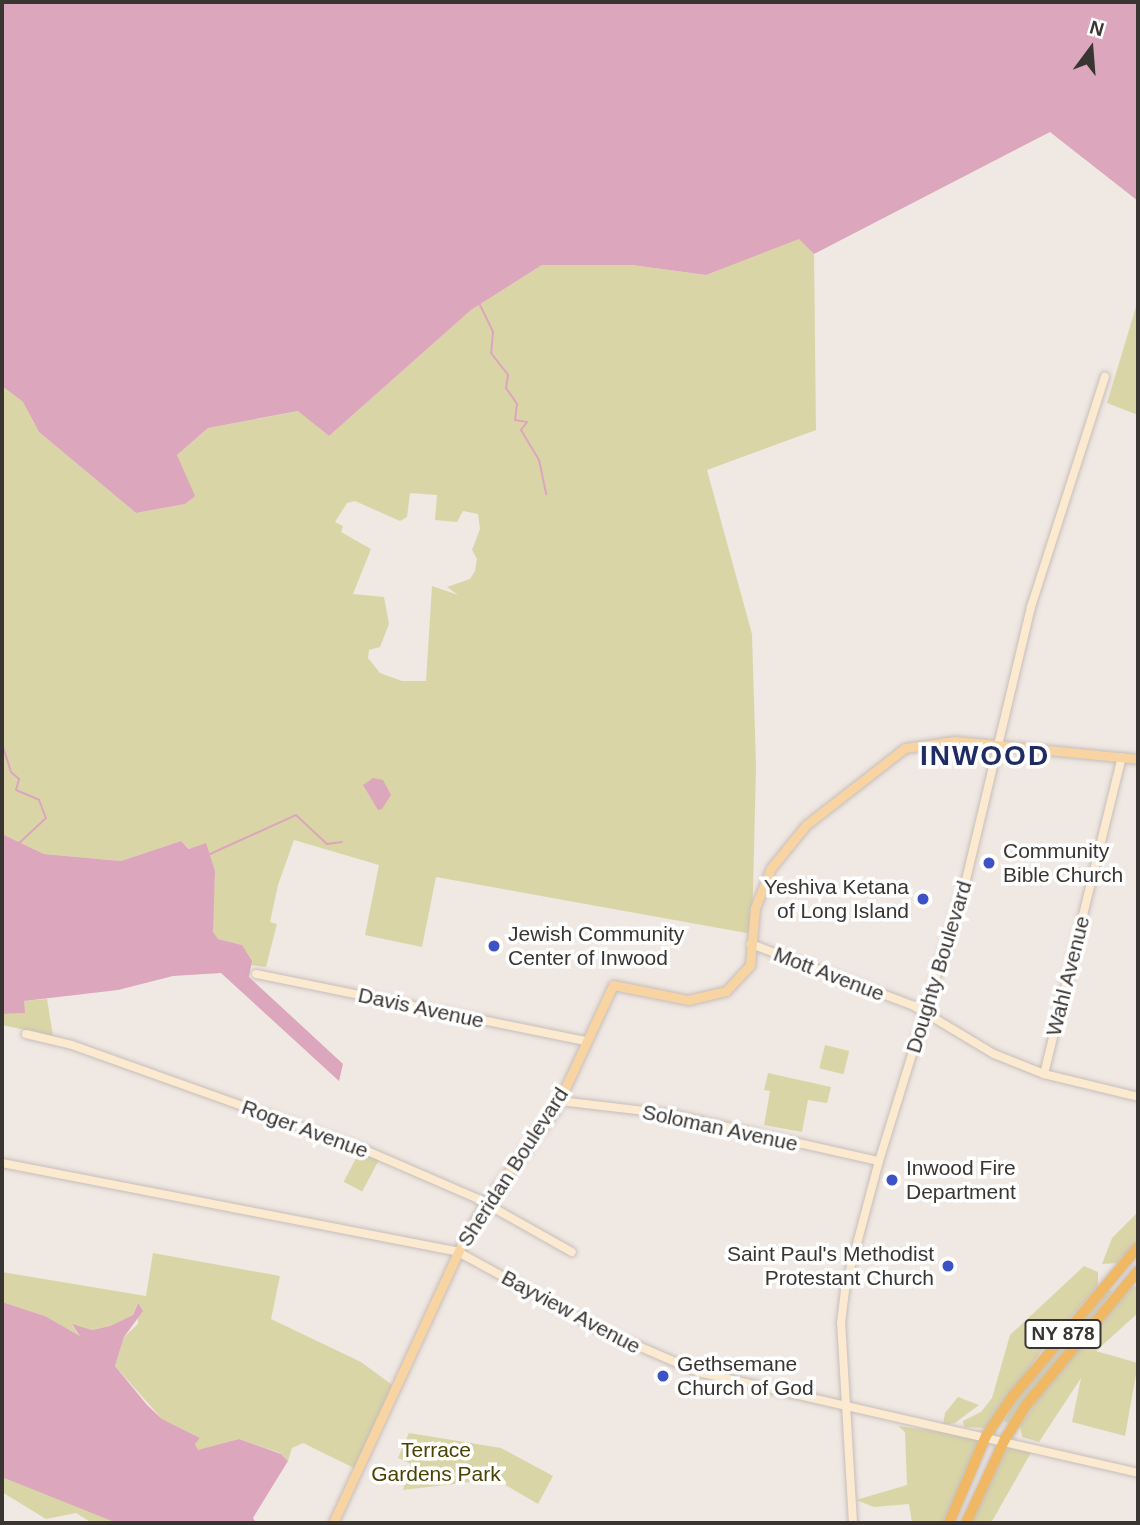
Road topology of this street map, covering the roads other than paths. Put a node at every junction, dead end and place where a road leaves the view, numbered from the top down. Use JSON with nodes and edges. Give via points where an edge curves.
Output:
{"nodes":[{"id":1,"x":1105,"y":377,"type":"dead end"},
{"id":2,"x":998,"y":745,"type":"junction"},
{"id":3,"x":1122,"y":757,"type":"junction"},
{"id":4,"x":1138,"y":759,"type":"edge"},
{"id":5,"x":751,"y":944,"type":"junction"},
{"id":6,"x":256,"y":974,"type":"dead end"},
{"id":7,"x":926,"y":1012,"type":"junction"},
{"id":8,"x":26,"y":1034,"type":"dead end"},
{"id":9,"x":586,"y":1041,"type":"junction"},
{"id":10,"x":1044,"y":1074,"type":"junction"},
{"id":11,"x":1138,"y":1097,"type":"edge"},
{"id":12,"x":560,"y":1101,"type":"junction"},
{"id":13,"x":879,"y":1161,"type":"junction"},
{"id":14,"x":2,"y":1163,"type":"edge"},
{"id":15,"x":485,"y":1203,"type":"junction"},
{"id":16,"x":1138,"y":1247,"type":"edge"},
{"id":17,"x":458,"y":1252,"type":"junction"},
{"id":18,"x":572,"y":1252,"type":"dead end"},
{"id":19,"x":1138,"y":1271,"type":"edge"},
{"id":20,"x":847,"y":1409,"type":"junction"},
{"id":21,"x":986,"y":1436,"type":"junction"},
{"id":22,"x":1004,"y":1439,"type":"junction"},
{"id":23,"x":1138,"y":1473,"type":"edge"},
{"id":24,"x":333,"y":1523,"type":"edge"},
{"id":25,"x":853,"y":1523,"type":"edge"},
{"id":26,"x":949,"y":1523,"type":"edge"},
{"id":27,"x":966,"y":1523,"type":"edge"}],
"edges":[{"from":1,"to":2,"type":"street","name":"Doughty Boulevard","via":[[1031,607]]},
{"from":2,"to":3,"type":"main road","name":"Sheridan Boulevard"},
{"from":2,"to":5,"type":"main road","name":"Sheridan Boulevard","via":[[936,741],[905,748],[881,764],[806,825],[771,868],[755,908]]},
{"from":2,"to":7,"type":"street","name":"Doughty Boulevard","via":[[965,884]]},
{"from":3,"to":4,"type":"main road","name":"Sheridan Boulevard"},
{"from":3,"to":10,"type":"street","name":"Wahl Avenue"},
{"from":5,"to":7,"type":"street","name":"Mott Avenue"},
{"from":5,"to":9,"type":"main road","name":"Sheridan Boulevard","via":[[746,972],[713,998],[688,1000],[613,985]]},
{"from":6,"to":9,"type":"street","name":"Davis Avenue"},
{"from":7,"to":10,"type":"street","name":"Mott Avenue","via":[[994,1054]]},
{"from":7,"to":13,"type":"street","name":"Doughty Boulevard"},
{"from":8,"to":15,"type":"street","name":"Roger Avenue","via":[[72,1045],[304,1128]]},
{"from":9,"to":12,"type":"main road","name":"Sheridan Boulevard"},
{"from":10,"to":11,"type":"street","name":"Mott Avenue"},
{"from":12,"to":13,"type":"street","name":"Soloman Avenue","via":[[670,1114]]},
{"from":12,"to":15,"type":"main road","name":"Sheridan Boulevard"},
{"from":13,"to":20,"type":"street","name":"Doughty Boulevard","via":[[842,1308]]},
{"from":14,"to":17,"type":"street","name":"Bayview Avenue"},
{"from":15,"to":17,"type":"main road","name":"Sheridan Boulevard"},
{"from":15,"to":18,"type":"street","name":"Roger Avenue"},
{"from":16,"to":21,"type":"highway","number":"NY 878","via":[[1035,1367]]},
{"from":17,"to":20,"type":"street","name":"Bayview Avenue","via":[[652,1355],[730,1382]]},
{"from":17,"to":24,"type":"main road","name":"Sheridan Boulevard"},
{"from":19,"to":22,"type":"highway","number":"NY 878","via":[[1051,1372]]},
{"from":20,"to":21,"type":"street","name":"Bayview Avenue"},
{"from":20,"to":25,"type":"street","name":"Doughty Boulevard"},
{"from":21,"to":22,"type":"street","name":"Bayview Avenue"},
{"from":21,"to":26,"type":"highway","number":"NY 878"},
{"from":22,"to":23,"type":"street","name":"Bayview Avenue"},
{"from":22,"to":27,"type":"highway","number":"NY 878"}]}
